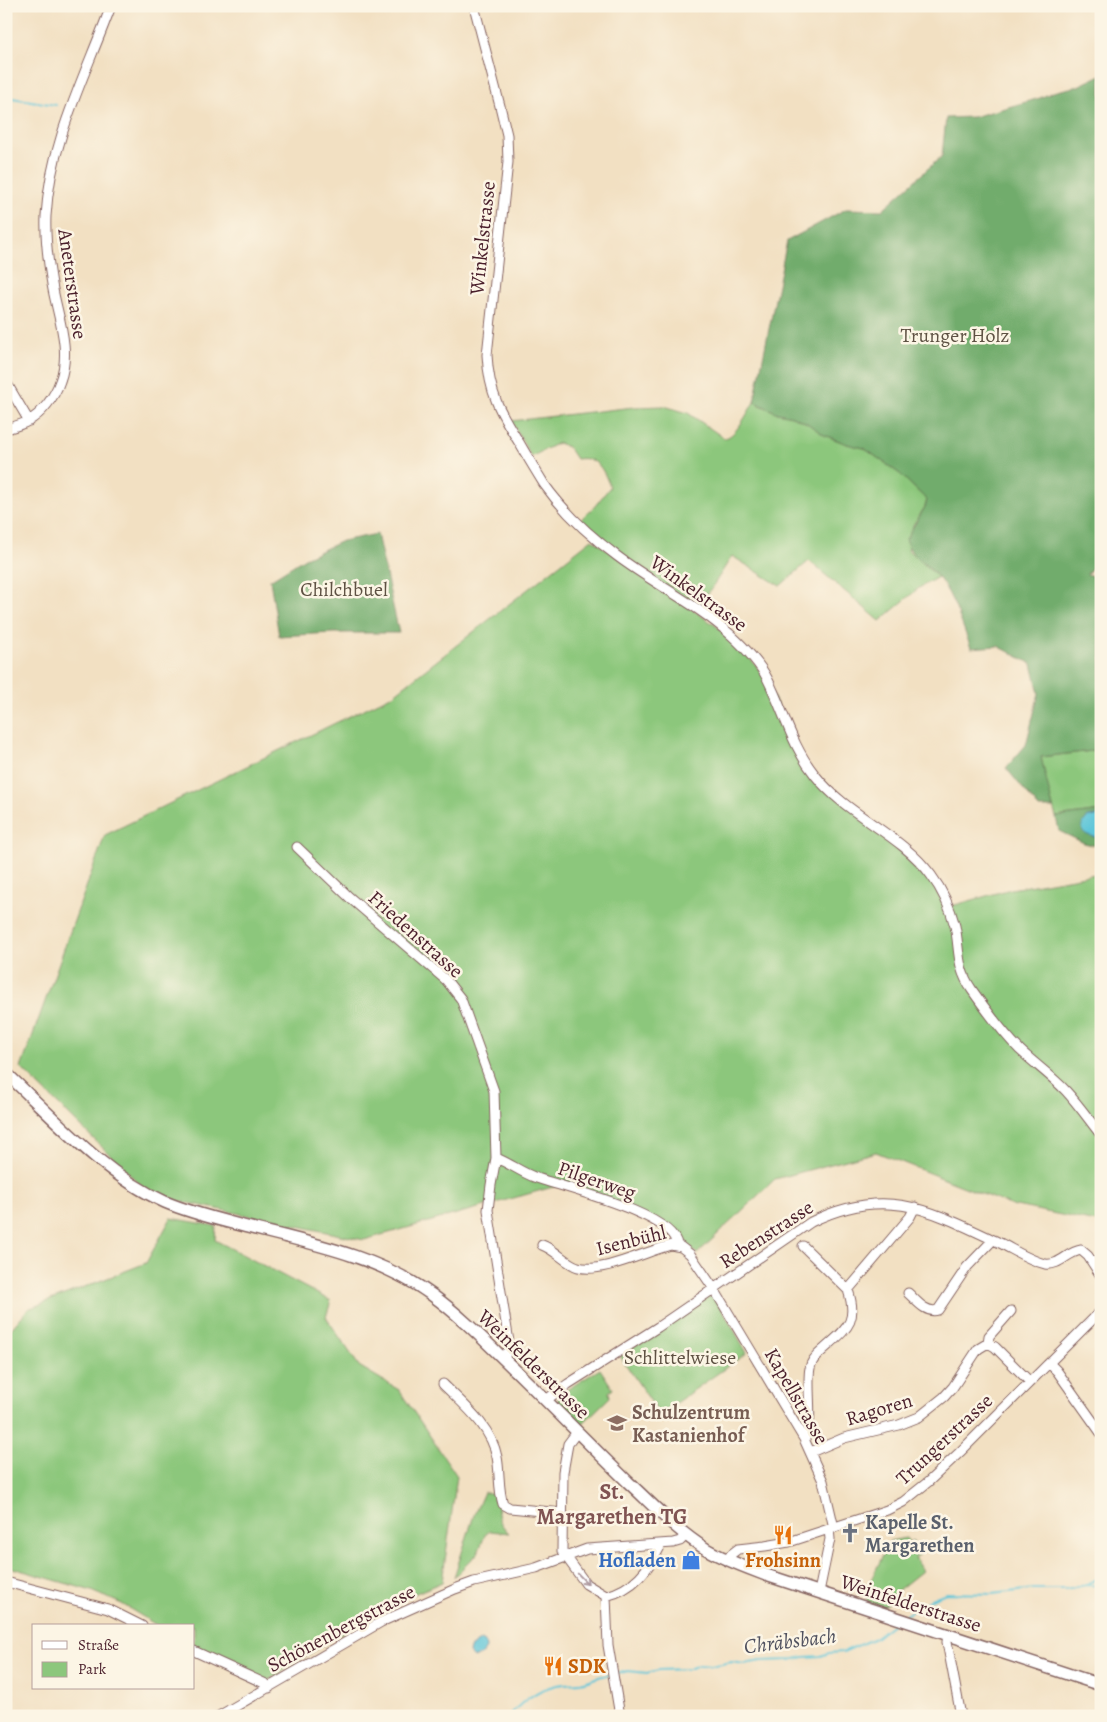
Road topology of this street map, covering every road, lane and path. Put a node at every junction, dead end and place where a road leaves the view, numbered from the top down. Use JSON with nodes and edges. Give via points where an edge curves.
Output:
{"nodes":[{"id":1,"x":110,"y":6,"type":"edge"},
{"id":2,"x":474,"y":6,"type":"edge"},
{"id":3,"x":6,"y":382,"type":"edge"},
{"id":4,"x":29,"y":421,"type":"junction"},
{"id":5,"x":6,"y":429,"type":"edge"},
{"id":6,"x":298,"y":847,"type":"dead end"},
{"id":7,"x":6,"y":1073,"type":"edge"},
{"id":8,"x":1101,"y":1135,"type":"edge"},
{"id":9,"x":496,"y":1158,"type":"junction"},
{"id":10,"x":915,"y":1207,"type":"junction"},
{"id":11,"x":993,"y":1240,"type":"junction"},
{"id":12,"x":542,"y":1245,"type":"dead end"},
{"id":13,"x":677,"y":1245,"type":"junction"},
{"id":14,"x":803,"y":1246,"type":"dead end"},
{"id":15,"x":1101,"y":1276,"type":"edge"},
{"id":16,"x":714,"y":1289,"type":"junction"},
{"id":17,"x":848,"y":1290,"type":"junction"},
{"id":18,"x":908,"y":1293,"type":"dead end"},
{"id":19,"x":1011,"y":1311,"type":"dead end"},
{"id":20,"x":1101,"y":1311,"type":"edge"},
{"id":21,"x":988,"y":1343,"type":"junction"},
{"id":22,"x":503,"y":1359,"type":"junction"},
{"id":23,"x":1049,"y":1363,"type":"junction"},
{"id":24,"x":1030,"y":1382,"type":"junction"},
{"id":25,"x":443,"y":1384,"type":"dead end"},
{"id":26,"x":546,"y":1400,"type":"junction"},
{"id":27,"x":577,"y":1432,"type":"junction"},
{"id":28,"x":1101,"y":1433,"type":"edge"},
{"id":29,"x":804,"y":1439,"type":"junction"},
{"id":30,"x":811,"y":1452,"type":"junction"},
{"id":31,"x":562,"y":1513,"type":"junction"},
{"id":32,"x":831,"y":1529,"type":"junction"},
{"id":33,"x":686,"y":1535,"type":"junction"},
{"id":34,"x":661,"y":1545,"type":"junction"},
{"id":35,"x":565,"y":1556,"type":"junction"},
{"id":36,"x":725,"y":1559,"type":"junction"},
{"id":37,"x":6,"y":1582,"type":"edge"},
{"id":38,"x":819,"y":1592,"type":"junction"},
{"id":39,"x":606,"y":1596,"type":"junction"},
{"id":40,"x":138,"y":1624,"type":"edge"},
{"id":41,"x":948,"y":1634,"type":"junction"},
{"id":42,"x":195,"y":1651,"type":"edge"},
{"id":43,"x":1101,"y":1685,"type":"edge"},
{"id":44,"x":268,"y":1688,"type":"junction"},
{"id":45,"x":219,"y":1716,"type":"edge"},
{"id":46,"x":620,"y":1716,"type":"edge"},
{"id":47,"x":961,"y":1716,"type":"edge"}],
"edges":[{"from":1,"to":4,"type":"street","name":"Aneterstrasse","via":[[62,134],[51,174],[46,216],[47,249],[64,344],[64,362],[60,381],[47,405]]},
{"from":2,"to":8,"type":"street","name":"Winkelstrasse","via":[[507,136],[508,162],[487,354],[488,377],[501,413],[544,484],[583,529],[617,557],[718,625],[760,666],[805,762],[830,792],[897,841],[930,874],[947,900],[961,970],[971,988],[1003,1031],[1064,1089]]},
{"from":3,"to":4,"type":"street"},
{"from":4,"to":5,"type":"street","name":"Aneterstrasse"},
{"from":6,"to":9,"type":"street","name":"Friedenstrasse","via":[[446,980],[461,999],[494,1091]]},
{"from":7,"to":22,"type":"main road","name":"Weinfelderstrasse","via":[[95,1156],[139,1189],[193,1212],[367,1260],[431,1294]]},
{"from":9,"to":13,"type":"street","name":"Pilgerweg","via":[[533,1176],[635,1211],[665,1229],[676,1239]]},
{"from":9,"to":22,"type":"street","name":"Friedenstrasse","via":[[488,1210],[509,1342]]},
{"from":10,"to":11,"type":"street","name":"Rebenstrasse"},
{"from":10,"to":16,"type":"street","name":"Rebenstrasse","via":[[871,1204],[831,1212],[811,1222]]},
{"from":10,"to":17,"type":"street"},
{"from":11,"to":15,"type":"street","name":"Rebenstrasse","via":[[1047,1264],[1057,1263],[1081,1250]]},
{"from":11,"to":18,"type":"street","via":[[967,1267],[938,1310],[928,1310]]},
{"from":12,"to":13,"type":"street","name":"Isenbühl","via":[[576,1266],[591,1269]]},
{"from":13,"to":16,"type":"street","name":"Isenbühl","via":[[690,1254]]},
{"from":14,"to":17,"type":"street"},
{"from":16,"to":26,"type":"street","name":"Rebenstrasse"},
{"from":16,"to":29,"type":"street","name":"Kapellstrasse"},
{"from":17,"to":29,"type":"street","via":[[853,1309],[849,1325],[816,1357],[809,1369],[809,1431]]},
{"from":19,"to":21,"type":"street","name":"Ragoren","via":[[988,1336]]},
{"from":20,"to":23,"type":"street","name":"Trungerstrasse"},
{"from":21,"to":24,"type":"street"},
{"from":21,"to":30,"type":"street","name":"Ragoren","via":[[978,1349],[944,1397],[920,1417],[844,1438]]},
{"from":22,"to":26,"type":"main road","name":"Weinfelderstrasse"},
{"from":23,"to":24,"type":"street","name":"Trungerstrasse"},
{"from":23,"to":28,"type":"street"},
{"from":24,"to":32,"type":"street","name":"Trungerstrasse","via":[[904,1502]]},
{"from":25,"to":31,"type":"street","via":[[472,1413],[491,1439],[497,1455],[502,1504],[510,1508]]},
{"from":26,"to":27,"type":"main road","name":"Weinfelderstrasse"},
{"from":27,"to":31,"type":"street","via":[[568,1444],[565,1457]]},
{"from":27,"to":33,"type":"main road","name":"Weinfelderstrasse"},
{"from":29,"to":30,"type":"street","name":"Kapellstrasse"},
{"from":30,"to":32,"type":"street","name":"Kapellstrasse","via":[[823,1481]]},
{"from":31,"to":35,"type":"street"},
{"from":32,"to":36,"type":"street","name":"Trungerstrasse","via":[[780,1544],[738,1548]]},
{"from":32,"to":38,"type":"street","name":"Kapellstrasse"},
{"from":33,"to":34,"type":"street","name":"Schönenbergstrasse","via":[[680,1541]]},
{"from":33,"to":36,"type":"main road","name":"Weinfelderstrasse"},
{"from":34,"to":35,"type":"street","name":"Schönenbergstrasse","via":[[587,1549]]},
{"from":34,"to":39,"type":"street","via":[[640,1578],[616,1594]]},
{"from":35,"to":39,"type":"street","one_way":true,"via":[[586,1584]]},
{"from":35,"to":44,"type":"street","name":"Schönenbergstrasse","via":[[536,1568],[455,1589],[381,1622]]},
{"from":36,"to":38,"type":"main road","name":"Weinfelderstrasse"},
{"from":37,"to":40,"type":"street","via":[[108,1609]]},
{"from":38,"to":41,"type":"main road","name":"Weinfelderstrasse"},
{"from":39,"to":46,"type":"street","via":[[608,1645]]},
{"from":41,"to":43,"type":"main road","name":"Weinfelderstrasse"},
{"from":41,"to":47,"type":"street"},
{"from":42,"to":44,"type":"street","via":[[266,1684]]},
{"from":44,"to":45,"type":"street","name":"Schönenbergstrasse"}]}
